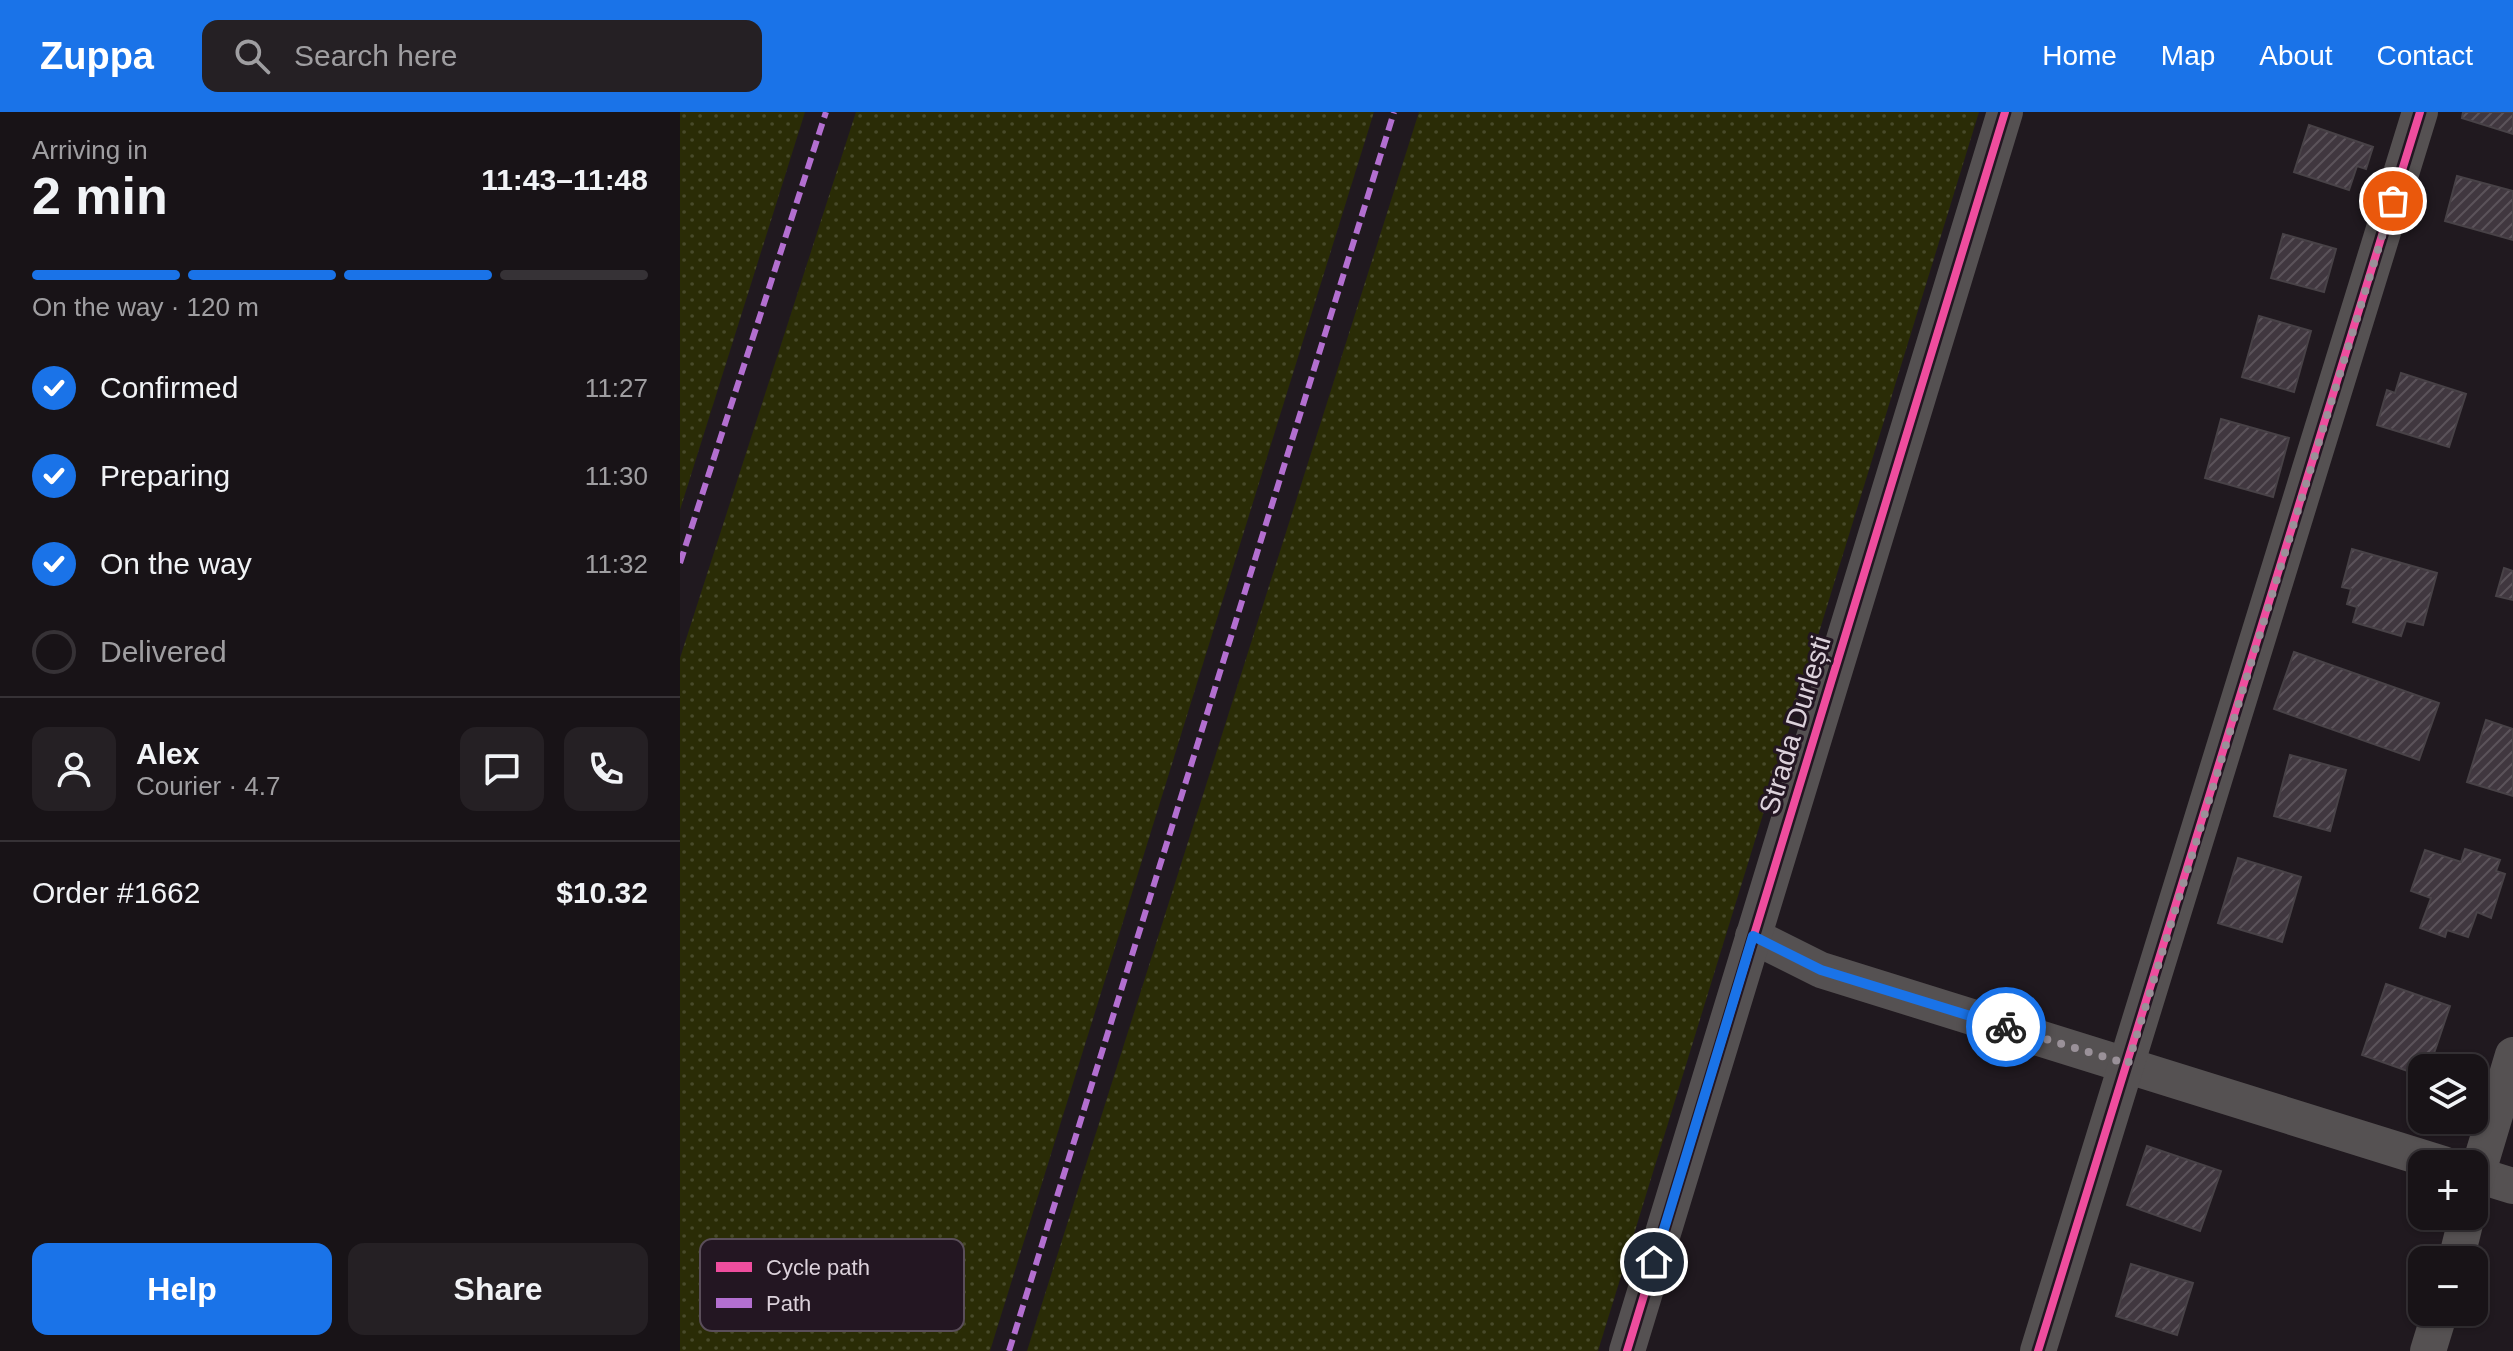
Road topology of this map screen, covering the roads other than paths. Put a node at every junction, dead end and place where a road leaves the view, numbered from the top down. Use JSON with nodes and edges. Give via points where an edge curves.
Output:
{"nodes":[{"id":1,"x":2005,"y":112,"type":"edge"},
{"id":2,"x":2420,"y":112,"type":"edge"},
{"id":3,"x":1753,"y":936,"type":"junction"},
{"id":4,"x":2513,"y":1055,"type":"edge"},
{"id":5,"x":2128,"y":1064,"type":"junction"},
{"id":6,"x":2476,"y":1150,"type":"edge"},
{"id":7,"x":2408,"y":1155,"type":"edge"},
{"id":8,"x":2488,"y":1179,"type":"edge"},
{"id":9,"x":2513,"y":1186,"type":"edge"},
{"id":10,"x":2436,"y":1326,"type":"edge"},
{"id":11,"x":1627,"y":1351,"type":"edge"},
{"id":12,"x":2038,"y":1351,"type":"edge"},
{"id":13,"x":2428,"y":1351,"type":"edge"}],
"edges":[{"from":1,"to":3,"type":"street","name":"Strada Durlești"},
{"from":2,"to":5,"type":"street"},
{"from":3,"to":5,"type":"street","via":[[1821,970]]},
{"from":3,"to":11,"type":"street","name":"Strada Durlești"},
{"from":4,"to":6,"type":"street"},
{"from":5,"to":7,"type":"street"},
{"from":5,"to":12,"type":"street"},
{"from":8,"to":9,"type":"street"},
{"from":10,"to":13,"type":"street"}]}
